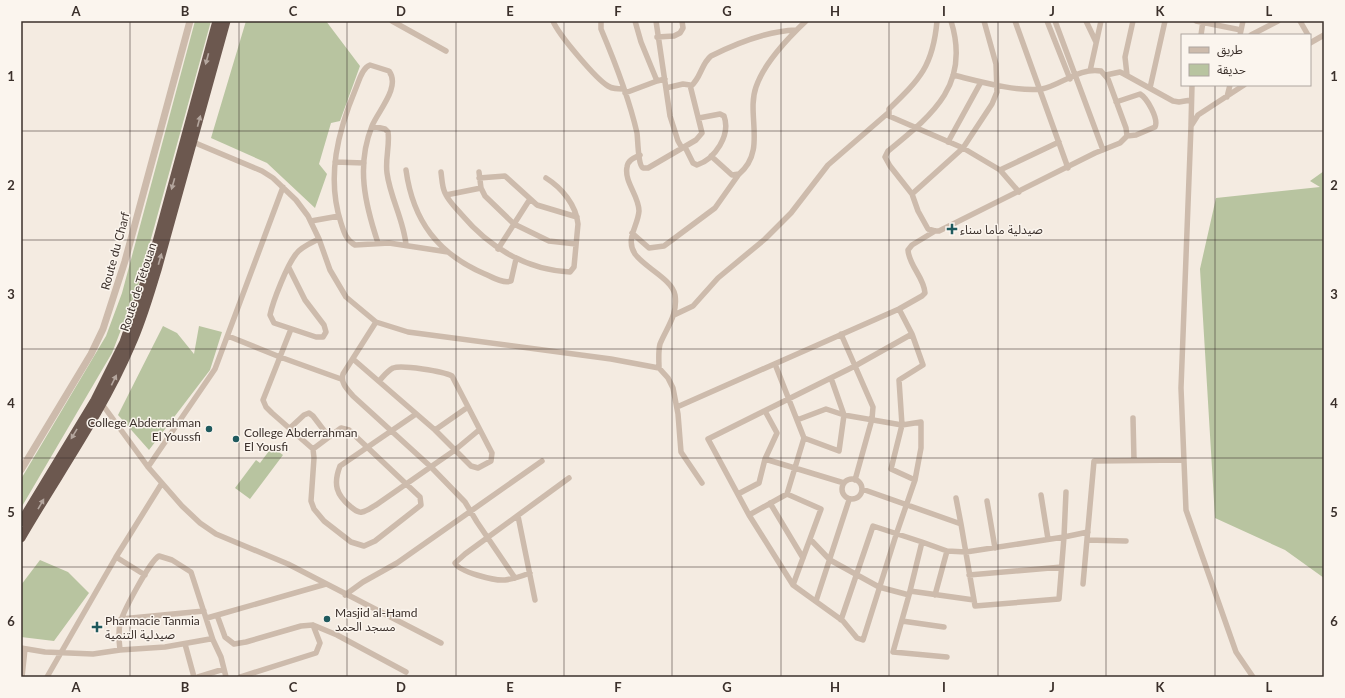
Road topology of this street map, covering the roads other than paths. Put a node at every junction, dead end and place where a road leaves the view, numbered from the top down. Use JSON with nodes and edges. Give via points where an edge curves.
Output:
{"nodes":[{"id":1,"x":190,"y":21,"type":"edge"},
{"id":2,"x":218,"y":21,"type":"edge"},
{"id":3,"x":226,"y":21,"type":"edge"},
{"id":4,"x":392,"y":21,"type":"edge"},
{"id":5,"x":407,"y":21,"type":"edge"},
{"id":6,"x":553,"y":21,"type":"edge"},
{"id":7,"x":601,"y":21,"type":"edge"},
{"id":8,"x":634,"y":21,"type":"edge"},
{"id":9,"x":656,"y":21,"type":"edge"},
{"id":10,"x":682,"y":21,"type":"edge"},
{"id":11,"x":806,"y":21,"type":"edge"},
{"id":12,"x":937,"y":21,"type":"edge"},
{"id":13,"x":951,"y":21,"type":"edge"},
{"id":14,"x":984,"y":21,"type":"edge"},
{"id":15,"x":1015,"y":21,"type":"edge"},
{"id":16,"x":1047,"y":21,"type":"edge"},
{"id":17,"x":1055,"y":21,"type":"edge"},
{"id":18,"x":1086,"y":21,"type":"edge"},
{"id":19,"x":1101,"y":21,"type":"edge"},
{"id":20,"x":1133,"y":21,"type":"edge"},
{"id":21,"x":1165,"y":21,"type":"edge"},
{"id":22,"x":1196,"y":21,"type":"edge"},
{"id":23,"x":1243,"y":21,"type":"edge"},
{"id":24,"x":1278,"y":21,"type":"edge"},
{"id":25,"x":1300,"y":21,"type":"edge"},
{"id":26,"x":1203,"y":22,"type":"edge"},
{"id":27,"x":1270,"y":24,"type":"edge"},
{"id":28,"x":401,"y":26,"type":"junction"},
{"id":29,"x":796,"y":30,"type":"junction"},
{"id":30,"x":1241,"y":32,"type":"edge"},
{"id":31,"x":1200,"y":34,"type":"edge"},
{"id":32,"x":1253,"y":34,"type":"edge"},
{"id":33,"x":1307,"y":34,"type":"edge"},
{"id":34,"x":1324,"y":35,"type":"edge"},
{"id":35,"x":657,"y":37,"type":"junction"},
{"id":36,"x":1311,"y":41,"type":"edge"},
{"id":37,"x":1096,"y":42,"type":"junction"},
{"id":38,"x":446,"y":51,"type":"dead end"},
{"id":39,"x":1090,"y":71,"type":"junction"},
{"id":40,"x":953,"y":75,"type":"junction"},
{"id":41,"x":1106,"y":75,"type":"junction"},
{"id":42,"x":1127,"y":75,"type":"junction"},
{"id":43,"x":1072,"y":77,"type":"junction"},
{"id":44,"x":665,"y":79,"type":"junction"},
{"id":45,"x":657,"y":81,"type":"junction"},
{"id":46,"x":981,"y":82,"type":"junction"},
{"id":47,"x":691,"y":86,"type":"junction"},
{"id":48,"x":998,"y":86,"type":"junction"},
{"id":49,"x":1192,"y":86,"type":"edge"},
{"id":50,"x":1230,"y":86,"type":"edge"},
{"id":51,"x":1243,"y":86,"type":"edge"},
{"id":52,"x":666,"y":88,"type":"junction"},
{"id":53,"x":1150,"y":88,"type":"junction"},
{"id":54,"x":1040,"y":89,"type":"junction"},
{"id":55,"x":624,"y":91,"type":"junction"},
{"id":56,"x":1227,"y":97,"type":"junction"},
{"id":57,"x":1191,"y":100,"type":"junction"},
{"id":58,"x":1116,"y":102,"type":"junction"},
{"id":59,"x":888,"y":113,"type":"junction"},
{"id":60,"x":700,"y":118,"type":"junction"},
{"id":61,"x":372,"y":126,"type":"junction"},
{"id":62,"x":1191,"y":126,"type":"junction"},
{"id":63,"x":915,"y":129,"type":"junction"},
{"id":64,"x":1127,"y":136,"type":"junction"},
{"id":65,"x":193,"y":142,"type":"junction"},
{"id":66,"x":948,"y":142,"type":"junction"},
{"id":67,"x":1059,"y":142,"type":"junction"},
{"id":68,"x":683,"y":147,"type":"junction"},
{"id":69,"x":964,"y":148,"type":"junction"},
{"id":70,"x":1103,"y":150,"type":"junction"},
{"id":71,"x":640,"y":155,"type":"junction"},
{"id":72,"x":711,"y":156,"type":"junction"},
{"id":73,"x":335,"y":162,"type":"junction"},
{"id":74,"x":364,"y":162,"type":"junction"},
{"id":75,"x":1068,"y":168,"type":"junction"},
{"id":76,"x":406,"y":170,"type":"dead end"},
{"id":77,"x":1000,"y":170,"type":"junction"},
{"id":78,"x":441,"y":172,"type":"dead end"},
{"id":79,"x":739,"y":174,"type":"junction"},
{"id":80,"x":546,"y":178,"type":"dead end"},
{"id":81,"x":283,"y":187,"type":"junction"},
{"id":82,"x":481,"y":188,"type":"junction"},
{"id":83,"x":1019,"y":192,"type":"junction"},
{"id":84,"x":446,"y":194,"type":"junction"},
{"id":85,"x":912,"y":194,"type":"junction"},
{"id":86,"x":530,"y":199,"type":"junction"},
{"id":87,"x":339,"y":216,"type":"junction"},
{"id":88,"x":577,"y":217,"type":"junction"},
{"id":89,"x":311,"y":221,"type":"junction"},
{"id":90,"x":514,"y":224,"type":"junction"},
{"id":91,"x":935,"y":232,"type":"junction"},
{"id":92,"x":632,"y":233,"type":"junction"},
{"id":93,"x":319,"y":239,"type":"junction"},
{"id":94,"x":378,"y":243,"type":"junction"},
{"id":95,"x":576,"y":244,"type":"junction"},
{"id":96,"x":406,"y":245,"type":"junction"},
{"id":97,"x":498,"y":249,"type":"junction"},
{"id":98,"x":448,"y":252,"type":"junction"},
{"id":99,"x":516,"y":259,"type":"junction"},
{"id":100,"x":289,"y":268,"type":"junction"},
{"id":101,"x":899,"y":309,"type":"junction"},
{"id":102,"x":674,"y":315,"type":"junction"},
{"id":103,"x":376,"y":322,"type":"junction"},
{"id":104,"x":291,"y":328,"type":"junction"},
{"id":105,"x":841,"y":334,"type":"junction"},
{"id":106,"x":912,"y":334,"type":"junction"},
{"id":107,"x":228,"y":336,"type":"junction"},
{"id":108,"x":280,"y":357,"type":"junction"},
{"id":109,"x":353,"y":359,"type":"junction"},
{"id":110,"x":774,"y":364,"type":"junction"},
{"id":111,"x":855,"y":366,"type":"junction"},
{"id":112,"x":659,"y":368,"type":"junction"},
{"id":113,"x":831,"y":378,"type":"junction"},
{"id":114,"x":341,"y":379,"type":"junction"},
{"id":115,"x":379,"y":381,"type":"junction"},
{"id":116,"x":788,"y":399,"type":"junction"},
{"id":117,"x":102,"y":404,"type":"junction"},
{"id":118,"x":678,"y":407,"type":"junction"},
{"id":119,"x":468,"y":408,"type":"junction"},
{"id":120,"x":765,"y":411,"type":"junction"},
{"id":121,"x":416,"y":414,"type":"junction"},
{"id":122,"x":844,"y":415,"type":"junction"},
{"id":123,"x":1133,"y":418,"type":"dead end"},
{"id":124,"x":872,"y":419,"type":"junction"},
{"id":125,"x":797,"y":420,"type":"junction"},
{"id":126,"x":902,"y":425,"type":"junction"},
{"id":127,"x":290,"y":428,"type":"junction"},
{"id":128,"x":435,"y":430,"type":"junction"},
{"id":129,"x":480,"y":430,"type":"junction"},
{"id":130,"x":392,"y":431,"type":"junction"},
{"id":131,"x":329,"y":437,"type":"junction"},
{"id":132,"x":804,"y":438,"type":"junction"},
{"id":133,"x":368,"y":448,"type":"junction"},
{"id":134,"x":313,"y":449,"type":"junction"},
{"id":135,"x":455,"y":450,"type":"junction"},
{"id":136,"x":766,"y":459,"type":"junction"},
{"id":137,"x":1134,"y":460,"type":"junction"},
{"id":138,"x":1184,"y":460,"type":"junction"},
{"id":139,"x":542,"y":461,"type":"dead end"},
{"id":140,"x":148,"y":467,"type":"junction"},
{"id":141,"x":431,"y":467,"type":"junction"},
{"id":142,"x":795,"y":469,"type":"junction"},
{"id":143,"x":21,"y":470,"type":"edge"},
{"id":144,"x":569,"y":478,"type":"dead end"},
{"id":145,"x":855,"y":480,"type":"junction"},
{"id":146,"x":916,"y":480,"type":"junction"},
{"id":147,"x":162,"y":483,"type":"junction"},
{"id":148,"x":702,"y":483,"type":"dead end"},
{"id":149,"x":844,"y":483,"type":"junction"},
{"id":150,"x":406,"y":484,"type":"junction"},
{"id":151,"x":862,"y":488,"type":"junction"},
{"id":152,"x":1066,"y":492,"type":"dead end"},
{"id":153,"x":738,"y":494,"type":"junction"},
{"id":154,"x":787,"y":494,"type":"junction"},
{"id":155,"x":1041,"y":495,"type":"dead end"},
{"id":156,"x":956,"y":498,"type":"dead end"},
{"id":157,"x":849,"y":500,"type":"junction"},
{"id":158,"x":986,"y":501,"type":"dead end"},
{"id":159,"x":770,"y":503,"type":"junction"},
{"id":160,"x":906,"y":506,"type":"junction"},
{"id":161,"x":470,"y":511,"type":"junction"},
{"id":162,"x":749,"y":515,"type":"junction"},
{"id":163,"x":518,"y":516,"type":"junction"},
{"id":164,"x":21,"y":522,"type":"edge"},
{"id":165,"x":961,"y":524,"type":"junction"},
{"id":166,"x":1088,"y":532,"type":"junction"},
{"id":167,"x":896,"y":535,"type":"junction"},
{"id":168,"x":1064,"y":537,"type":"junction"},
{"id":169,"x":21,"y":538,"type":"edge"},
{"id":170,"x":488,"y":538,"type":"junction"},
{"id":171,"x":810,"y":539,"type":"junction"},
{"id":172,"x":1048,"y":539,"type":"junction"},
{"id":173,"x":1088,"y":540,"type":"junction"},
{"id":174,"x":1126,"y":541,"type":"dead end"},
{"id":175,"x":922,"y":542,"type":"junction"},
{"id":176,"x":995,"y":548,"type":"junction"},
{"id":177,"x":947,"y":551,"type":"junction"},
{"id":178,"x":966,"y":552,"type":"junction"},
{"id":179,"x":116,"y":557,"type":"junction"},
{"id":180,"x":803,"y":558,"type":"junction"},
{"id":181,"x":830,"y":560,"type":"junction"},
{"id":182,"x":1062,"y":567,"type":"junction"},
{"id":183,"x":530,"y":574,"type":"junction"},
{"id":184,"x":969,"y":574,"type":"junction"},
{"id":185,"x":145,"y":575,"type":"junction"},
{"id":186,"x":857,"y":575,"type":"junction"},
{"id":187,"x":515,"y":578,"type":"junction"},
{"id":188,"x":326,"y":584,"type":"junction"},
{"id":189,"x":793,"y":584,"type":"junction"},
{"id":190,"x":1083,"y":584,"type":"dead end"},
{"id":191,"x":879,"y":587,"type":"junction"},
{"id":192,"x":910,"y":593,"type":"junction"},
{"id":193,"x":345,"y":595,"type":"junction"},
{"id":194,"x":936,"y":595,"type":"junction"},
{"id":195,"x":535,"y":600,"type":"dead end"},
{"id":196,"x":974,"y":600,"type":"junction"},
{"id":197,"x":816,"y":601,"type":"junction"},
{"id":198,"x":204,"y":611,"type":"junction"},
{"id":199,"x":218,"y":615,"type":"junction"},
{"id":200,"x":207,"y":618,"type":"junction"},
{"id":201,"x":121,"y":619,"type":"junction"},
{"id":202,"x":841,"y":620,"type":"junction"},
{"id":203,"x":902,"y":621,"type":"junction"},
{"id":204,"x":313,"y":625,"type":"junction"},
{"id":205,"x":944,"y":627,"type":"dead end"},
{"id":206,"x":212,"y":640,"type":"junction"},
{"id":207,"x":441,"y":643,"type":"dead end"},
{"id":208,"x":185,"y":644,"type":"junction"},
{"id":209,"x":23,"y":648,"type":"edge"},
{"id":210,"x":120,"y":650,"type":"junction"},
{"id":211,"x":61,"y":653,"type":"junction"},
{"id":212,"x":946,"y":657,"type":"dead end"},
{"id":213,"x":224,"y":669,"type":"junction"},
{"id":214,"x":406,"y":672,"type":"dead end"},
{"id":215,"x":22,"y":677,"type":"edge"},
{"id":216,"x":47,"y":677,"type":"edge"},
{"id":217,"x":194,"y":677,"type":"edge"},
{"id":218,"x":198,"y":677,"type":"edge"},
{"id":219,"x":226,"y":677,"type":"edge"},
{"id":220,"x":240,"y":677,"type":"edge"},
{"id":221,"x":1253,"y":677,"type":"edge"}],
"edges":[{"from":1,"to":143,"type":"street","name":"Route du Charf","via":[[104,329],[92,354]]},
{"from":2,"to":164,"type":"highway","name":"Route de Tétouan","one_way":true,"via":[[151,264],[124,342],[95,400]]},
{"from":65,"to":3,"type":"highway","name":"Route de Tétouan","one_way":true},
{"from":4,"to":28,"type":"street"},
{"from":5,"to":28,"type":"street"},
{"from":6,"to":55,"type":"street","via":[[565,41],[603,82],[614,89]]},
{"from":7,"to":55,"type":"street","via":[[601,28]]},
{"from":8,"to":45,"type":"street"},
{"from":9,"to":35,"type":"street"},
{"from":10,"to":35,"type":"street","via":[[683,28],[680,33]]},
{"from":11,"to":29,"type":"street"},
{"from":12,"to":59,"type":"street","via":[[934,47],[925,70]]},
{"from":13,"to":40,"type":"street","via":[[956,47]]},
{"from":14,"to":48,"type":"street","via":[[996,64]]},
{"from":15,"to":54,"type":"street"},
{"from":16,"to":43,"type":"street"},
{"from":17,"to":43,"type":"street"},
{"from":18,"to":37,"type":"street"},
{"from":19,"to":37,"type":"street"},
{"from":20,"to":42,"type":"street","via":[[1125,57]]},
{"from":21,"to":53,"type":"street"},
{"from":22,"to":26,"type":"street"},
{"from":23,"to":30,"type":"street"},
{"from":24,"to":27,"type":"street"},
{"from":25,"to":33,"type":"street"},
{"from":26,"to":30,"type":"street"},
{"from":26,"to":31,"type":"street"},
{"from":27,"to":32,"type":"street"},
{"from":28,"to":38,"type":"street"},
{"from":29,"to":47,"type":"street","via":[[769,34],[717,53],[707,59],[700,76]]},
{"from":29,"to":79,"type":"street","via":[[779,49],[756,86],[753,105],[755,141],[747,163]]},
{"from":34,"to":36,"type":"street"},
{"from":35,"to":44,"type":"street"},
{"from":37,"to":39,"type":"street"},
{"from":39,"to":41,"type":"street","via":[[1101,70]]},
{"from":39,"to":43,"type":"street"},
{"from":40,"to":46,"type":"street"},
{"from":40,"to":63,"type":"street","via":[[942,100]]},
{"from":41,"to":42,"type":"street","via":[[1120,72]]},
{"from":41,"to":58,"type":"street"},
{"from":42,"to":53,"type":"street"},
{"from":43,"to":54,"type":"street"},
{"from":43,"to":70,"type":"street"},
{"from":44,"to":45,"type":"street"},
{"from":44,"to":52,"type":"street"},
{"from":45,"to":55,"type":"street"},
{"from":46,"to":48,"type":"street"},
{"from":46,"to":66,"type":"street"},
{"from":47,"to":52,"type":"street","via":[[684,84]]},
{"from":47,"to":60,"type":"street"},
{"from":48,"to":54,"type":"street"},
{"from":48,"to":69,"type":"street","via":[[992,104]]},
{"from":49,"to":57,"type":"street"},
{"from":50,"to":56,"type":"street"},
{"from":51,"to":56,"type":"street"},
{"from":52,"to":68,"type":"street","via":[[670,116],[678,141]]},
{"from":53,"to":57,"type":"street","via":[[1173,101]]},
{"from":54,"to":67,"type":"street"},
{"from":55,"to":71,"type":"street","via":[[635,125]]},
{"from":56,"to":62,"type":"street","via":[[1198,115]]},
{"from":57,"to":62,"type":"street"},
{"from":58,"to":64,"type":"street"},
{"from":58,"to":64,"type":"street","via":[[1140,94],[1148,100],[1157,122],[1156,127]]},
{"from":59,"to":63,"type":"street","via":[[890,118]]},
{"from":59,"to":102,"type":"street","via":[[828,165],[791,213],[765,239],[718,278],[693,306]]},
{"from":60,"to":68,"type":"street","via":[[701,136]]},
{"from":60,"to":72,"type":"street","via":[[720,114],[725,117],[721,146]]},
{"from":61,"to":73,"type":"street","via":[[393,82],[389,71],[370,65],[364,71],[344,121],[336,147]]},
{"from":61,"to":74,"type":"street"},
{"from":61,"to":96,"type":"street","via":[[388,132],[387,172]]},
{"from":62,"to":138,"type":"street","via":[[1181,388]]},
{"from":63,"to":66,"type":"street"},
{"from":63,"to":85,"type":"street","via":[[888,151],[885,157]]},
{"from":64,"to":70,"type":"street","via":[[1124,141]]},
{"from":65,"to":81,"type":"street","via":[[262,171]]},
{"from":117,"to":65,"type":"highway","name":"Route de Tétouan","one_way":true,"via":[[131,345],[146,306]]},
{"from":66,"to":69,"type":"street"},
{"from":67,"to":75,"type":"street"},
{"from":67,"to":77,"type":"street"},
{"from":68,"to":71,"type":"street","via":[[645,169],[640,166]]},
{"from":68,"to":72,"type":"street","via":[[696,165]]},
{"from":69,"to":77,"type":"street"},
{"from":69,"to":85,"type":"street"},
{"from":70,"to":75,"type":"street"},
{"from":71,"to":92,"type":"street","via":[[631,159],[627,168],[638,206]]},
{"from":72,"to":79,"type":"street","via":[[732,175]]},
{"from":73,"to":74,"type":"street"},
{"from":73,"to":87,"type":"street","via":[[334,176]]},
{"from":74,"to":94,"type":"street","via":[[365,196]]},
{"from":75,"to":83,"type":"street"},
{"from":76,"to":98,"type":"street","via":[[414,208],[434,239]]},
{"from":77,"to":83,"type":"street"},
{"from":78,"to":84,"type":"street"},
{"from":79,"to":92,"type":"street","via":[[715,208],[664,246],[649,248]]},
{"from":80,"to":88,"type":"street","via":[[562,189]]},
{"from":81,"to":89,"type":"street","via":[[304,209]]},
{"from":81,"to":107,"type":"street"},
{"from":82,"to":84,"type":"street"},
{"from":82,"to":86,"type":"street","via":[[479,175],[505,176]]},
{"from":82,"to":90,"type":"street","via":[[485,196]]},
{"from":83,"to":91,"type":"street"},
{"from":84,"to":97,"type":"street","via":[[476,231]]},
{"from":85,"to":91,"type":"street","via":[[926,226]]},
{"from":86,"to":88,"type":"street","via":[[545,208]]},
{"from":86,"to":90,"type":"street"},
{"from":87,"to":89,"type":"street"},
{"from":87,"to":94,"type":"street","via":[[344,234],[351,243]]},
{"from":88,"to":95,"type":"street"},
{"from":89,"to":93,"type":"street"},
{"from":90,"to":95,"type":"street","via":[[549,241]]},
{"from":90,"to":97,"type":"street"},
{"from":91,"to":101,"type":"street","via":[[908,250],[925,292]]},
{"from":92,"to":102,"type":"street","via":[[631,242],[635,254],[674,291]]},
{"from":93,"to":100,"type":"street","via":[[301,248]]},
{"from":93,"to":103,"type":"street","via":[[330,270],[340,288],[354,305]]},
{"from":94,"to":96,"type":"street"},
{"from":95,"to":99,"type":"street","via":[[573,270],[570,272],[549,270]]},
{"from":96,"to":98,"type":"street"},
{"from":97,"to":99,"type":"street"},
{"from":98,"to":99,"type":"street","via":[[483,273],[506,282],[513,278]]},
{"from":100,"to":104,"type":"street","via":[[270,315],[274,322]]},
{"from":100,"to":104,"type":"street","via":[[305,300],[324,325],[326,332],[320,338]]},
{"from":101,"to":105,"type":"street"},
{"from":101,"to":106,"type":"street"},
{"from":102,"to":112,"type":"street","via":[[660,345]]},
{"from":103,"to":109,"type":"street"},
{"from":103,"to":112,"type":"street","via":[[408,332],[611,359]]},
{"from":104,"to":108,"type":"street"},
{"from":105,"to":110,"type":"street"},
{"from":105,"to":111,"type":"street"},
{"from":106,"to":111,"type":"street"},
{"from":106,"to":126,"type":"street","via":[[923,365],[899,380]]},
{"from":107,"to":108,"type":"street"},
{"from":107,"to":140,"type":"street","via":[[215,370]]},
{"from":108,"to":114,"type":"street"},
{"from":108,"to":127,"type":"street","via":[[263,400],[266,407]]},
{"from":109,"to":114,"type":"street"},
{"from":109,"to":115,"type":"street"},
{"from":110,"to":116,"type":"street"},
{"from":110,"to":118,"type":"street"},
{"from":111,"to":113,"type":"street"},
{"from":111,"to":124,"type":"street","via":[[873,407]]},
{"from":112,"to":118,"type":"street","via":[[673,388]]},
{"from":113,"to":116,"type":"street"},
{"from":113,"to":122,"type":"street"},
{"from":114,"to":130,"type":"street","via":[[353,396]]},
{"from":115,"to":119,"type":"street","via":[[394,368],[448,374],[456,382]]},
{"from":115,"to":121,"type":"street"},
{"from":116,"to":120,"type":"street"},
{"from":116,"to":125,"type":"street"},
{"from":117,"to":140,"type":"street"},
{"from":169,"to":117,"type":"highway","name":"Route de Tétouan","one_way":true},
{"from":118,"to":148,"type":"street","via":[[681,452]]},
{"from":119,"to":128,"type":"street"},
{"from":119,"to":129,"type":"street"},
{"from":120,"to":136,"type":"street","via":[[777,433]]},
{"from":120,"to":153,"type":"street","via":[[708,439]]},
{"from":121,"to":128,"type":"street"},
{"from":121,"to":130,"type":"street"},
{"from":122,"to":124,"type":"street"},
{"from":122,"to":125,"type":"street","via":[[826,409]]},
{"from":122,"to":132,"type":"street","via":[[839,451]]},
{"from":123,"to":137,"type":"street"},
{"from":124,"to":126,"type":"street"},
{"from":124,"to":145,"type":"street"},
{"from":125,"to":132,"type":"street"},
{"from":126,"to":146,"type":"street","via":[[891,469]]},
{"from":126,"to":146,"type":"street","via":[[921,422]]},
{"from":127,"to":131,"type":"street","via":[[309,413]]},
{"from":127,"to":134,"type":"street"},
{"from":128,"to":135,"type":"street"},
{"from":129,"to":135,"type":"street"},
{"from":129,"to":135,"type":"street","via":[[492,453],[491,461],[474,468]]},
{"from":130,"to":133,"type":"street"},
{"from":130,"to":141,"type":"street"},
{"from":131,"to":133,"type":"street","via":[[344,427]]},
{"from":131,"to":134,"type":"street"},
{"from":132,"to":142,"type":"street"},
{"from":133,"to":150,"type":"street"},
{"from":133,"to":150,"type":"street","via":[[340,466],[336,490],[345,502],[357,511],[363,512]]},
{"from":134,"to":150,"type":"street","via":[[311,494],[314,509],[324,521],[355,544],[369,544],[420,505],[420,497]]},
{"from":135,"to":141,"type":"street"},
{"from":136,"to":142,"type":"street"},
{"from":136,"to":153,"type":"street","via":[[759,483]]},
{"from":137,"to":138,"type":"street"},
{"from":137,"to":166,"type":"street","via":[[1094,460]]},
{"from":138,"to":221,"type":"street","via":[[1186,510],[1236,652]]},
{"from":139,"to":161,"type":"street"},
{"from":140,"to":147,"type":"street"},
{"from":141,"to":150,"type":"street"},
{"from":141,"to":161,"type":"street","via":[[465,502]]},
{"from":142,"to":149,"type":"street"},
{"from":142,"to":154,"type":"street"},
{"from":144,"to":163,"type":"street"},
{"from":145,"to":149,"type":"street","via":[[851,479]]},
{"from":145,"to":151,"type":"street"},
{"from":146,"to":160,"type":"street"},
{"from":147,"to":179,"type":"street"},
{"from":147,"to":188,"type":"street","via":[[200,523],[216,534],[288,564]]},
{"from":149,"to":157,"type":"street","via":[[842,493]]},
{"from":151,"to":157,"type":"street","via":[[859,498]]},
{"from":151,"to":160,"type":"street"},
{"from":152,"to":168,"type":"street"},
{"from":153,"to":162,"type":"street"},
{"from":154,"to":159,"type":"street"},
{"from":154,"to":171,"type":"street","via":[[821,509]]},
{"from":155,"to":172,"type":"street"},
{"from":156,"to":165,"type":"street"},
{"from":157,"to":181,"type":"street"},
{"from":158,"to":176,"type":"street"},
{"from":159,"to":162,"type":"street"},
{"from":159,"to":180,"type":"street"},
{"from":160,"to":165,"type":"street"},
{"from":160,"to":167,"type":"street"},
{"from":161,"to":170,"type":"street"},
{"from":161,"to":193,"type":"street","via":[[397,563]]},
{"from":162,"to":189,"type":"street"},
{"from":163,"to":170,"type":"street"},
{"from":163,"to":183,"type":"street"},
{"from":165,"to":178,"type":"street"},
{"from":166,"to":168,"type":"street"},
{"from":166,"to":173,"type":"street"},
{"from":167,"to":175,"type":"street"},
{"from":167,"to":186,"type":"street","via":[[873,526]]},
{"from":167,"to":191,"type":"street"},
{"from":168,"to":172,"type":"street"},
{"from":168,"to":182,"type":"street"},
{"from":170,"to":187,"type":"street"},
{"from":170,"to":187,"type":"street","via":[[458,559],[456,566],[498,580]]},
{"from":171,"to":180,"type":"street"},
{"from":171,"to":181,"type":"street"},
{"from":172,"to":176,"type":"street"},
{"from":173,"to":174,"type":"street"},
{"from":173,"to":190,"type":"street"},
{"from":175,"to":177,"type":"street"},
{"from":175,"to":192,"type":"street"},
{"from":176,"to":178,"type":"street"},
{"from":177,"to":178,"type":"street"},
{"from":177,"to":194,"type":"street"},
{"from":178,"to":184,"type":"street"},
{"from":179,"to":185,"type":"street"},
{"from":179,"to":211,"type":"street"},
{"from":180,"to":189,"type":"street"},
{"from":181,"to":186,"type":"street"},
{"from":181,"to":197,"type":"street"},
{"from":182,"to":184,"type":"street"},
{"from":182,"to":196,"type":"street","via":[[1059,599],[975,606]]},
{"from":183,"to":187,"type":"street"},
{"from":183,"to":195,"type":"street"},
{"from":184,"to":196,"type":"street"},
{"from":185,"to":198,"type":"street","via":[[159,556],[177,563],[191,572]]},
{"from":185,"to":201,"type":"street"},
{"from":186,"to":191,"type":"street"},
{"from":186,"to":202,"type":"street"},
{"from":188,"to":193,"type":"street"},
{"from":188,"to":199,"type":"street"},
{"from":189,"to":197,"type":"street"},
{"from":191,"to":192,"type":"street"},
{"from":191,"to":202,"type":"street","via":[[862,640]]},
{"from":192,"to":194,"type":"street"},
{"from":192,"to":203,"type":"street"},
{"from":193,"to":207,"type":"street"},
{"from":194,"to":196,"type":"street"},
{"from":197,"to":202,"type":"street"},
{"from":198,"to":200,"type":"street"},
{"from":198,"to":201,"type":"street"},
{"from":199,"to":200,"type":"street"},
{"from":199,"to":204,"type":"street","via":[[224,637],[234,644]]},
{"from":200,"to":206,"type":"street"},
{"from":201,"to":210,"type":"street"},
{"from":203,"to":205,"type":"street"},
{"from":203,"to":212,"type":"street","via":[[894,652]]},
{"from":204,"to":214,"type":"street"},
{"from":204,"to":220,"type":"street","via":[[320,643],[316,653]]},
{"from":206,"to":208,"type":"street"},
{"from":206,"to":213,"type":"street","via":[[218,649]]},
{"from":208,"to":210,"type":"street"},
{"from":208,"to":217,"type":"street"},
{"from":209,"to":211,"type":"street"},
{"from":209,"to":215,"type":"street"},
{"from":210,"to":211,"type":"street","via":[[94,654]]},
{"from":211,"to":216,"type":"street"},
{"from":213,"to":218,"type":"street"},
{"from":213,"to":219,"type":"street"}]}
